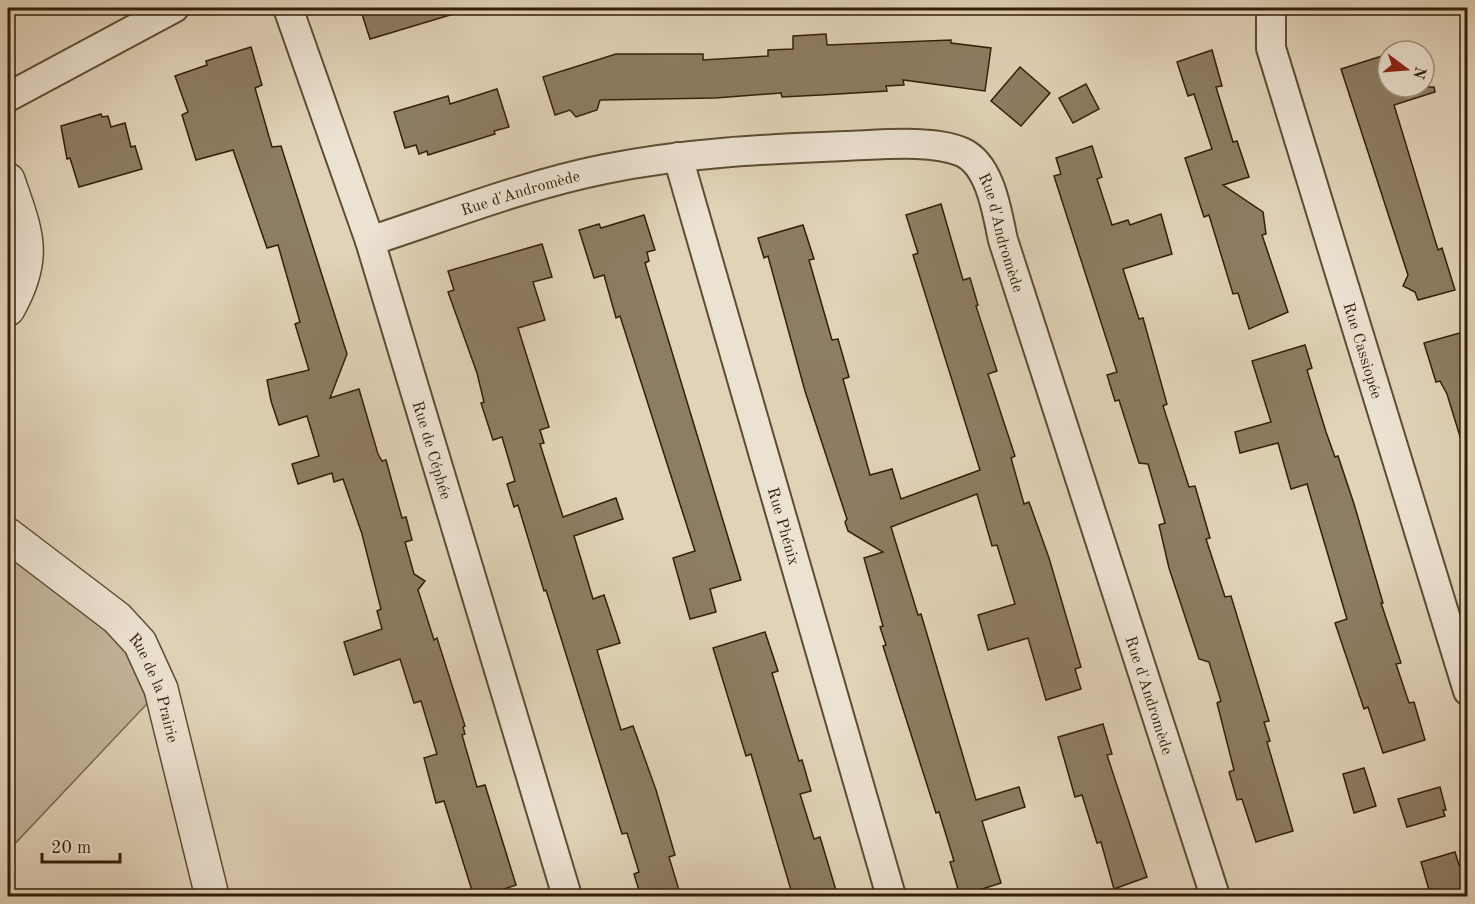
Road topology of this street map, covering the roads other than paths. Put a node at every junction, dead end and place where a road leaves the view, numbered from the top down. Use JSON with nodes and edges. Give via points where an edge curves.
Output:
{"nodes":[{"id":1,"x":174,"y":8,"type":"edge"},
{"id":2,"x":288,"y":8,"type":"edge"},
{"id":3,"x":1271,"y":8,"type":"edge"},
{"id":4,"x":8,"y":97,"type":"edge"},
{"id":5,"x":678,"y":157,"type":"junction"},
{"id":6,"x":8,"y":180,"type":"edge"},
{"id":7,"x":370,"y":241,"type":"junction"},
{"id":8,"x":8,"y":309,"type":"edge"},
{"id":9,"x":8,"y":535,"type":"edge"},
{"id":10,"x":1467,"y":691,"type":"edge"},
{"id":11,"x":212,"y":897,"type":"edge"},
{"id":12,"x":567,"y":897,"type":"edge"},
{"id":13,"x":891,"y":897,"type":"edge"},
{"id":14,"x":1215,"y":897,"type":"edge"}],
"edges":[{"from":1,"to":4,"type":"street"},
{"from":2,"to":7,"type":"street","name":"Rue de Céphée"},
{"from":3,"to":10,"type":"street","name":"Rue Cassiopée","via":[[1271,48]]},
{"from":5,"to":7,"type":"street","name":"Rue d'Andromède","via":[[539,185]]},
{"from":5,"to":13,"type":"street","name":"Rue Phénix"},
{"from":5,"to":14,"type":"street","name":"Rue d'Andromède","via":[[918,144],[964,153],[988,179],[1003,240]]},
{"from":6,"to":8,"type":"street","via":[[26,235],[22,285]]},
{"from":7,"to":12,"type":"street","name":"Rue de Céphée"},
{"from":9,"to":11,"type":"street","name":"Rue de la Prairie","via":[[117,618],[140,643],[161,689]]}]}
